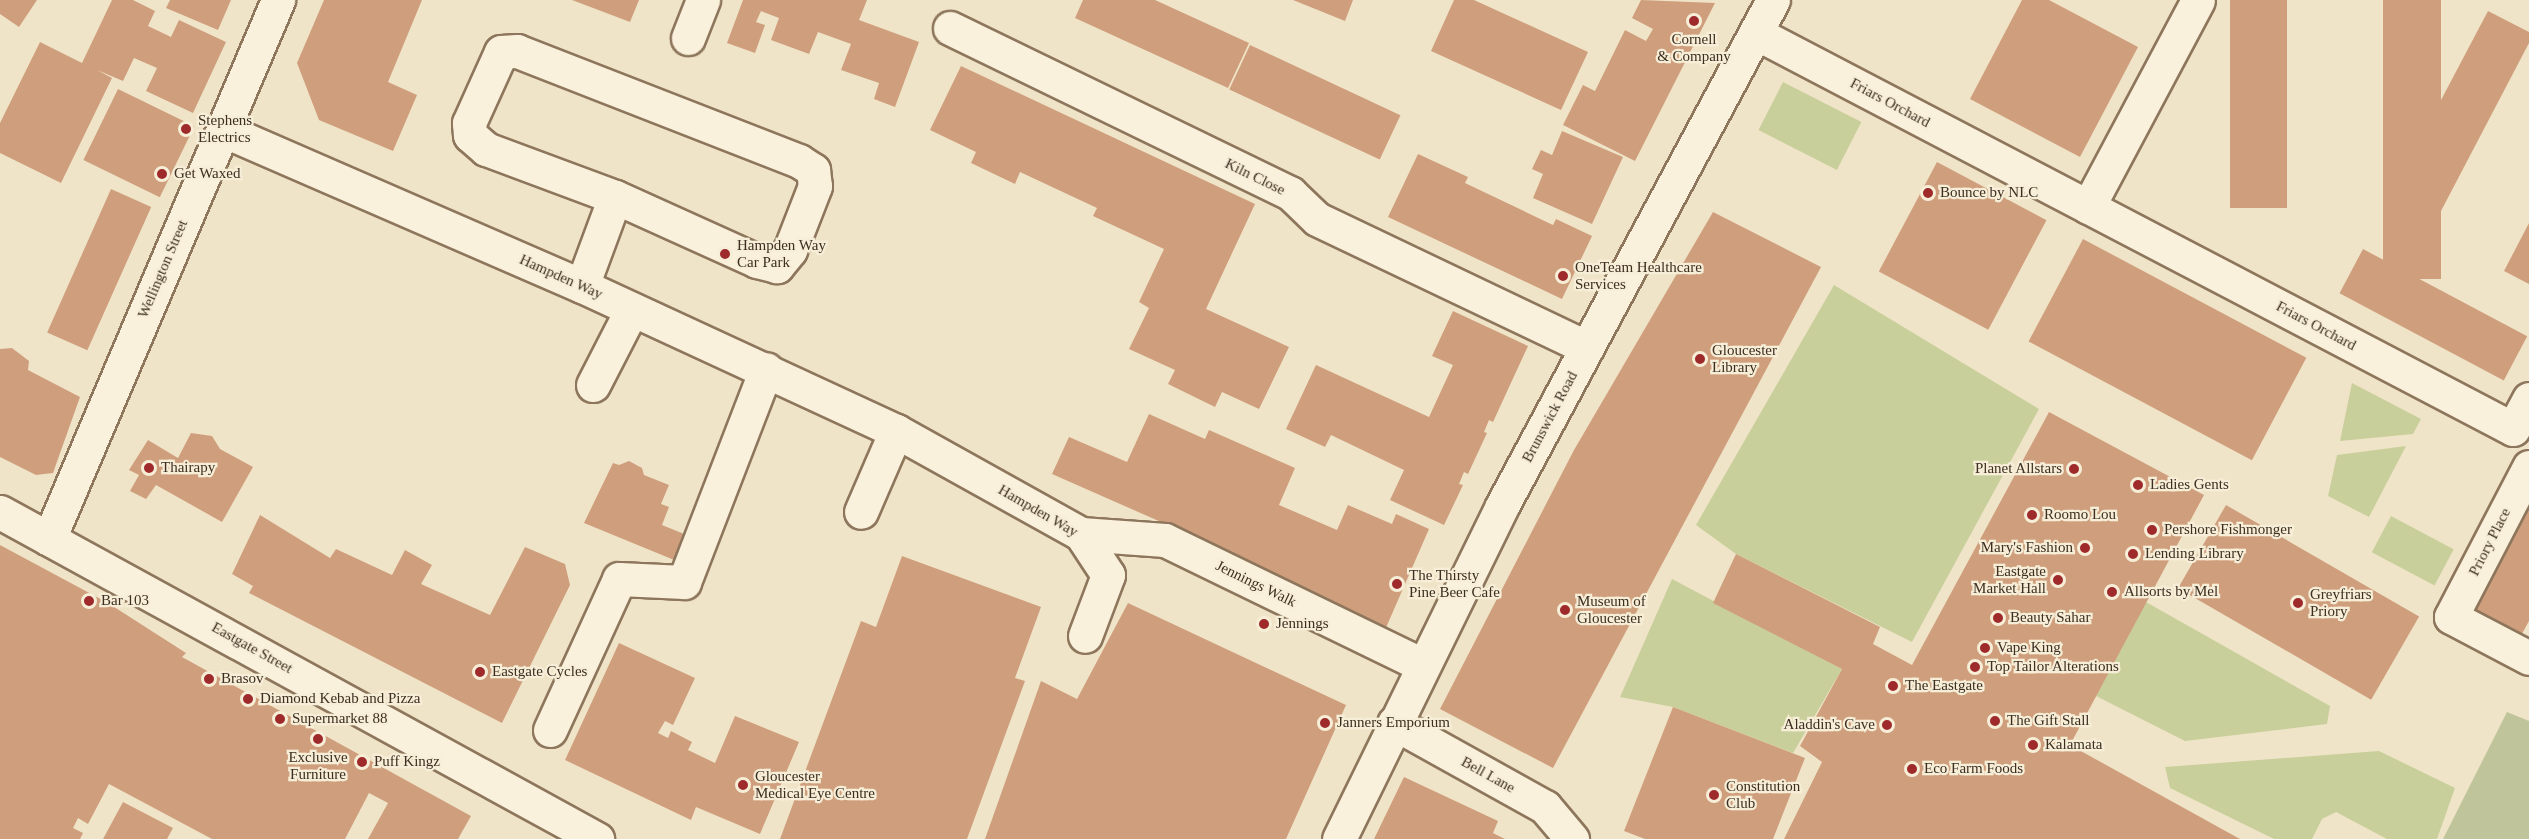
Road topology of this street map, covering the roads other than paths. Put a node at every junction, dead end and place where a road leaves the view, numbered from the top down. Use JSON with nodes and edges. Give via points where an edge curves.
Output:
{"nodes":[{"id":1,"x":278,"y":0,"type":"edge"},
{"id":2,"x":702,"y":0,"type":"edge"},
{"id":3,"x":1773,"y":0,"type":"edge"},
{"id":4,"x":2198,"y":0,"type":"edge"},
{"id":5,"x":950,"y":28,"type":"dead end"},
{"id":6,"x":1756,"y":33,"type":"junction"},
{"id":7,"x":688,"y":38,"type":"dead end"},
{"id":8,"x":223,"y":130,"type":"junction"},
{"id":9,"x":615,"y":197,"type":"junction"},
{"id":10,"x":2088,"y":207,"type":"junction"},
{"id":11,"x":582,"y":286,"type":"junction"},
{"id":12,"x":632,"y":309,"type":"junction"},
{"id":13,"x":1587,"y":348,"type":"junction"},
{"id":14,"x":766,"y":369,"type":"junction"},
{"id":15,"x":593,"y":385,"type":"dead end"},
{"id":16,"x":2529,"y":399,"type":"edge"},
{"id":17,"x":896,"y":431,"type":"junction"},
{"id":18,"x":2529,"y":467,"type":"edge"},
{"id":19,"x":0,"y":512,"type":"edge"},
{"id":20,"x":861,"y":512,"type":"dead end"},
{"id":21,"x":1081,"y":534,"type":"junction"},
{"id":22,"x":49,"y":538,"type":"junction"},
{"id":23,"x":1085,"y":636,"type":"dead end"},
{"id":24,"x":2529,"y":658,"type":"edge"},
{"id":25,"x":1423,"y":665,"type":"junction"},
{"id":26,"x":1394,"y":723,"type":"junction"},
{"id":27,"x":550,"y":730,"type":"dead end"},
{"id":28,"x":1569,"y":838,"type":"edge"},
{"id":29,"x":597,"y":839,"type":"edge"},
{"id":30,"x":1339,"y":839,"type":"edge"}],
"edges":[{"from":1,"to":8,"type":"street","name":"Wellington Street"},
{"from":2,"to":7,"type":"street"},
{"from":3,"to":6,"type":"street","name":"Brunswick Road"},
{"from":4,"to":10,"type":"street"},
{"from":5,"to":13,"type":"street","name":"Kiln Close","via":[[1290,193],[1317,219]]},
{"from":6,"to":10,"type":"street","name":"Friars Orchard"},
{"from":6,"to":13,"type":"street","name":"Brunswick Road"},
{"from":8,"to":11,"type":"street","name":"Hampden Way"},
{"from":8,"to":22,"type":"street","name":"Wellington Street"},
{"from":9,"to":9,"type":"street","via":[[486,149],[470,135],[469,123],[501,52],[517,51],[799,161],[813,170],[815,186],[790,250],[777,266],[757,261]]},
{"from":9,"to":11,"type":"street"},
{"from":10,"to":16,"type":"street","name":"Friars Orchard","via":[[2513,429]]},
{"from":11,"to":12,"type":"street","name":"Hampden Way"},
{"from":12,"to":14,"type":"street","name":"Hampden Way"},
{"from":12,"to":15,"type":"street"},
{"from":13,"to":25,"type":"street","name":"Brunswick Road"},
{"from":14,"to":17,"type":"street","name":"Hampden Way"},
{"from":14,"to":27,"type":"street","via":[[684,582],[619,579]]},
{"from":17,"to":20,"type":"street"},
{"from":17,"to":21,"type":"street","name":"Hampden Way"},
{"from":18,"to":24,"type":"street","name":"Priory Place","via":[[2451,617]]},
{"from":19,"to":22,"type":"street","name":"Eastgate Street"},
{"from":21,"to":23,"type":"street","name":"Hampden Way","via":[[1108,575]]},
{"from":21,"to":25,"type":"street","name":"Jennings Walk","via":[[1165,540]]},
{"from":22,"to":29,"type":"street","name":"Eastgate Street"},
{"from":25,"to":26,"type":"street","name":"Brunswick Road"},
{"from":26,"to":28,"type":"street","name":"Bell Lane","via":[[1545,807]]},
{"from":26,"to":30,"type":"street","name":"Brunswick Road"}]}
